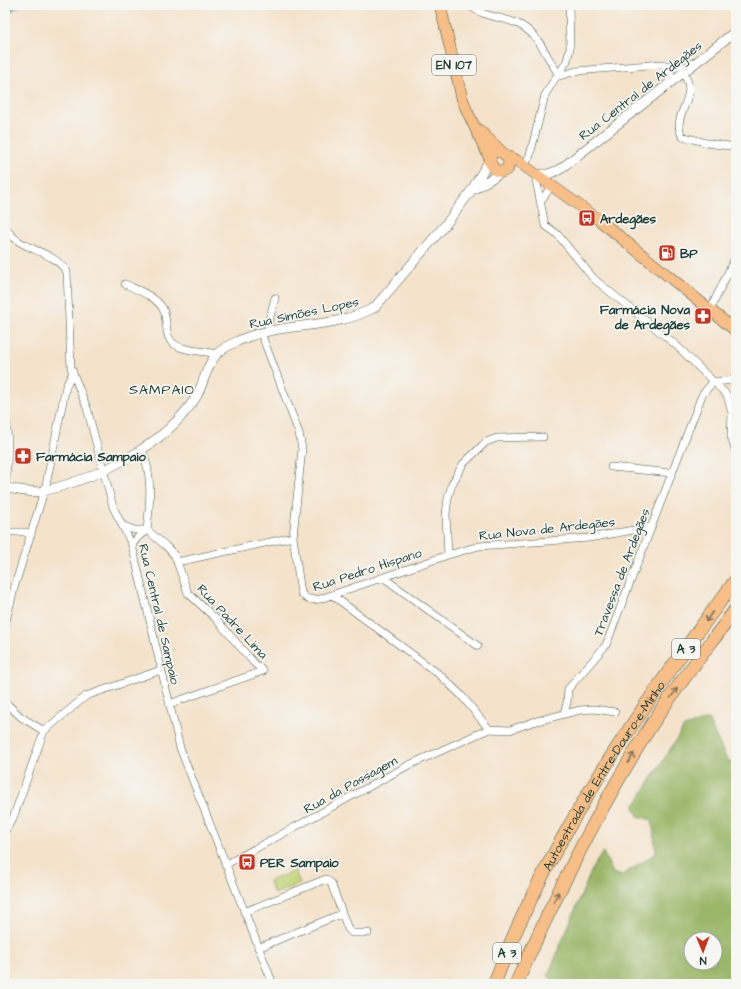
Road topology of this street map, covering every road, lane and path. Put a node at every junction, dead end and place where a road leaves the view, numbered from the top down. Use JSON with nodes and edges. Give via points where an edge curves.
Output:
{"nodes":[{"id":1,"x":440,"y":5,"type":"edge"},
{"id":2,"x":470,"y":5,"type":"edge"},
{"id":3,"x":570,"y":5,"type":"edge"},
{"id":4,"x":736,"y":31,"type":"edge"},
{"id":5,"x":668,"y":66,"type":"junction"},
{"id":6,"x":687,"y":70,"type":"junction"},
{"id":7,"x":557,"y":75,"type":"junction"},
{"id":8,"x":670,"y":83,"type":"junction"},
{"id":9,"x":473,"y":124,"type":"junction"},
{"id":10,"x":736,"y":147,"type":"edge"},
{"id":11,"x":503,"y":154,"type":"junction"},
{"id":12,"x":489,"y":159,"type":"junction"},
{"id":13,"x":524,"y":166,"type":"junction"},
{"id":14,"x":559,"y":170,"type":"junction"},
{"id":15,"x":503,"y":172,"type":"junction"},
{"id":16,"x":542,"y":181,"type":"junction"},
{"id":17,"x":471,"y":191,"type":"junction"},
{"id":18,"x":540,"y":202,"type":"junction"},
{"id":19,"x":5,"y":227,"type":"edge"},
{"id":20,"x":736,"y":256,"type":"edge"},
{"id":21,"x":125,"y":284,"type":"dead end"},
{"id":22,"x":275,"y":298,"type":"dead end"},
{"id":23,"x":710,"y":310,"type":"junction"},
{"id":24,"x":736,"y":331,"type":"edge"},
{"id":25,"x":265,"y":332,"type":"junction"},
{"id":26,"x":217,"y":354,"type":"junction"},
{"id":27,"x":73,"y":372,"type":"junction"},
{"id":28,"x":736,"y":380,"type":"edge"},
{"id":29,"x":713,"y":382,"type":"junction"},
{"id":30,"x":5,"y":411,"type":"edge"},
{"id":31,"x":543,"y":437,"type":"dead end"},
{"id":32,"x":142,"y":450,"type":"junction"},
{"id":33,"x":736,"y":452,"type":"edge"},
{"id":34,"x":611,"y":467,"type":"dead end"},
{"id":35,"x":102,"y":472,"type":"junction"},
{"id":36,"x":672,"y":473,"type":"junction"},
{"id":37,"x":5,"y":488,"type":"edge"},
{"id":38,"x":43,"y":492,"type":"junction"},
{"id":39,"x":124,"y":526,"type":"junction"},
{"id":40,"x":650,"y":527,"type":"junction"},
{"id":41,"x":147,"y":530,"type":"junction"},
{"id":42,"x":5,"y":532,"type":"edge"},
{"id":43,"x":31,"y":535,"type":"junction"},
{"id":44,"x":293,"y":537,"type":"junction"},
{"id":45,"x":132,"y":545,"type":"junction"},
{"id":46,"x":448,"y":555,"type":"junction"},
{"id":47,"x":177,"y":562,"type":"junction"},
{"id":48,"x":384,"y":578,"type":"junction"},
{"id":49,"x":736,"y":580,"type":"edge"},
{"id":50,"x":332,"y":595,"type":"junction"},
{"id":51,"x":736,"y":609,"type":"edge"},
{"id":52,"x":5,"y":625,"type":"edge"},
{"id":53,"x":478,"y":646,"type":"dead end"},
{"id":54,"x":161,"y":670,"type":"junction"},
{"id":55,"x":5,"y":702,"type":"edge"},
{"id":56,"x":169,"y":704,"type":"junction"},
{"id":57,"x":615,"y":712,"type":"dead end"},
{"id":58,"x":564,"y":713,"type":"junction"},
{"id":59,"x":489,"y":729,"type":"junction"},
{"id":60,"x":44,"y":732,"type":"junction"},
{"id":61,"x":5,"y":831,"type":"edge"},
{"id":62,"x":225,"y":865,"type":"junction"},
{"id":63,"x":244,"y":912,"type":"junction"},
{"id":64,"x":342,"y":914,"type":"junction"},
{"id":65,"x":368,"y":933,"type":"dead end"},
{"id":66,"x":258,"y":948,"type":"junction"},
{"id":67,"x":273,"y":984,"type":"edge"},
{"id":68,"x":494,"y":984,"type":"edge"},
{"id":69,"x":516,"y":984,"type":"edge"}],
"edges":[{"from":1,"to":9,"type":"main road","number":"EN 107","via":[[462,98]]},
{"from":2,"to":7,"type":"street","via":[[475,10],[521,26],[540,42]]},
{"from":3,"to":7,"type":"street","via":[[570,48],[567,61]]},
{"from":4,"to":6,"type":"street","name":"Rua Central de Ardegães"},
{"from":5,"to":6,"type":"street"},
{"from":5,"to":7,"type":"street","via":[[653,64]]},
{"from":5,"to":8,"type":"street"},
{"from":6,"to":8,"type":"street","name":"Rua Central de Ardegães"},
{"from":6,"to":10,"type":"street","via":[[690,87],[678,125],[682,136]]},
{"from":7,"to":13,"type":"street","via":[[545,96],[530,155]]},
{"from":8,"to":14,"type":"street","name":"Rua Central de Ardegães"},
{"from":9,"to":11,"type":"main road","number":"EN 107"},
{"from":9,"to":12,"type":"main road","number":"EN 107"},
{"from":11,"to":12,"type":"main road","via":[[494,152]]},
{"from":11,"to":13,"type":"main road","number":"EN 107"},
{"from":11,"to":15,"type":"main road","via":[[510,162],[508,169]]},
{"from":12,"to":15,"type":"main road","number":"EN 107","via":[[495,170]]},
{"from":12,"to":17,"type":"street","name":"Rua Simões Lopes"},
{"from":13,"to":16,"type":"main road","number":"EN 107"},
{"from":14,"to":16,"type":"street","name":"Rua Central de Ardegães"},
{"from":14,"to":16,"type":"street","name":"Rua Central de Ardegães","via":[[548,174]]},
{"from":15,"to":16,"type":"main road","number":"EN 107","via":[[521,172]]},
{"from":15,"to":17,"type":"street","name":"Rua Simões Lopes"},
{"from":16,"to":18,"type":"street"},
{"from":16,"to":18,"type":"street"},
{"from":16,"to":23,"type":"main road","number":"EN 107","via":[[598,219]]},
{"from":17,"to":25,"type":"street","name":"Rua Simões Lopes","via":[[375,307],[326,323]]},
{"from":18,"to":29,"type":"street","via":[[545,225],[557,234],[586,270],[676,344]]},
{"from":19,"to":27,"type":"street","name":"Rua Central de Sampaio","via":[[16,241],[52,256],[67,272]]},
{"from":20,"to":23,"type":"street"},
{"from":21,"to":26,"type":"street","via":[[143,292],[163,309],[172,343]]},
{"from":22,"to":25,"type":"street"},
{"from":23,"to":24,"type":"main road","number":"EN 107"},
{"from":25,"to":26,"type":"street","name":"Rua Simões Lopes","via":[[237,341]]},
{"from":25,"to":44,"type":"street","name":"Rua Pedro Hispano","via":[[302,449]]},
{"from":26,"to":32,"type":"street","via":[[196,397],[167,429]]},
{"from":27,"to":35,"type":"street","name":"Rua Central de Sampaio","via":[[87,408]]},
{"from":27,"to":38,"type":"street","via":[[66,386],[55,447]]},
{"from":28,"to":29,"type":"street"},
{"from":29,"to":33,"type":"street","via":[[727,395],[730,402],[731,437]]},
{"from":29,"to":36,"type":"street","name":"Travessa de Ardegães","via":[[702,395]]},
{"from":30,"to":37,"type":"street","via":[[9,433],[9,458]]},
{"from":31,"to":46,"type":"street","via":[[497,438],[486,442],[463,464],[448,498]]},
{"from":32,"to":35,"type":"street"},
{"from":32,"to":41,"type":"street","via":[[146,459],[150,490]]},
{"from":34,"to":36,"type":"street"},
{"from":35,"to":38,"type":"street"},
{"from":35,"to":39,"type":"street","name":"Rua Central de Sampaio","via":[[113,507]]},
{"from":36,"to":40,"type":"street","name":"Travessa de Ardegães"},
{"from":37,"to":38,"type":"street"},
{"from":38,"to":43,"type":"street"},
{"from":39,"to":41,"type":"street","via":[[134,530]]},
{"from":39,"to":45,"type":"street","name":"Rua Central de Sampaio"},
{"from":40,"to":46,"type":"street","name":"Rua Nova de Ardegães","via":[[589,538],[479,546]]},
{"from":40,"to":58,"type":"street","name":"Travessa de Ardegães","via":[[606,645],[568,689]]},
{"from":41,"to":45,"type":"street"},
{"from":41,"to":47,"type":"street","name":"Rua Padre Lima","via":[[166,546]]},
{"from":42,"to":43,"type":"street","via":[[25,532]]},
{"from":43,"to":52,"type":"street"},
{"from":44,"to":47,"type":"street"},
{"from":44,"to":50,"type":"street","name":"Rua Pedro Hispano","via":[[301,593],[304,598],[310,600]]},
{"from":45,"to":54,"type":"street","name":"Rua Central de Sampaio"},
{"from":46,"to":48,"type":"street","name":"Rua Pedro Hispano"},
{"from":47,"to":56,"type":"street","name":"Rua Padre Lima","via":[[188,593],[263,670]]},
{"from":48,"to":50,"type":"street","name":"Rua Pedro Hispano"},
{"from":48,"to":53,"type":"street"},
{"from":49,"to":68,"type":"highway","name":"Autoestrada de Entre-Douro-e-Minho","number":"A 3","one_way":true,"via":[[649,699],[594,783],[534,895]]},
{"from":50,"to":59,"type":"street","via":[[440,675],[462,695]]},
{"from":69,"to":51,"type":"highway","name":"Autoestrada de Entre-Douro-e-Minho","number":"A 3","one_way":true,"via":[[562,883],[611,791],[662,710]]},
{"from":54,"to":56,"type":"street","name":"Rua Central de Sampaio"},
{"from":54,"to":60,"type":"street","via":[[86,696]]},
{"from":55,"to":60,"type":"street","via":[[21,717]]},
{"from":56,"to":62,"type":"street","name":"Rua Central de Sampaio","via":[[180,748]]},
{"from":57,"to":58,"type":"street","via":[[594,709]]},
{"from":58,"to":59,"type":"street","via":[[510,730]]},
{"from":59,"to":62,"type":"street","name":"Rua da Passagem","via":[[407,766]]},
{"from":60,"to":61,"type":"street","via":[[13,818]]},
{"from":62,"to":63,"type":"street","name":"Rua Central de Sampaio"},
{"from":63,"to":64,"type":"street","via":[[326,879],[331,884]]},
{"from":63,"to":66,"type":"street","name":"Rua Central de Sampaio"},
{"from":64,"to":65,"type":"street","via":[[352,933]]},
{"from":64,"to":66,"type":"street"},
{"from":66,"to":67,"type":"street","name":"Rua Central de Sampaio"}]}
